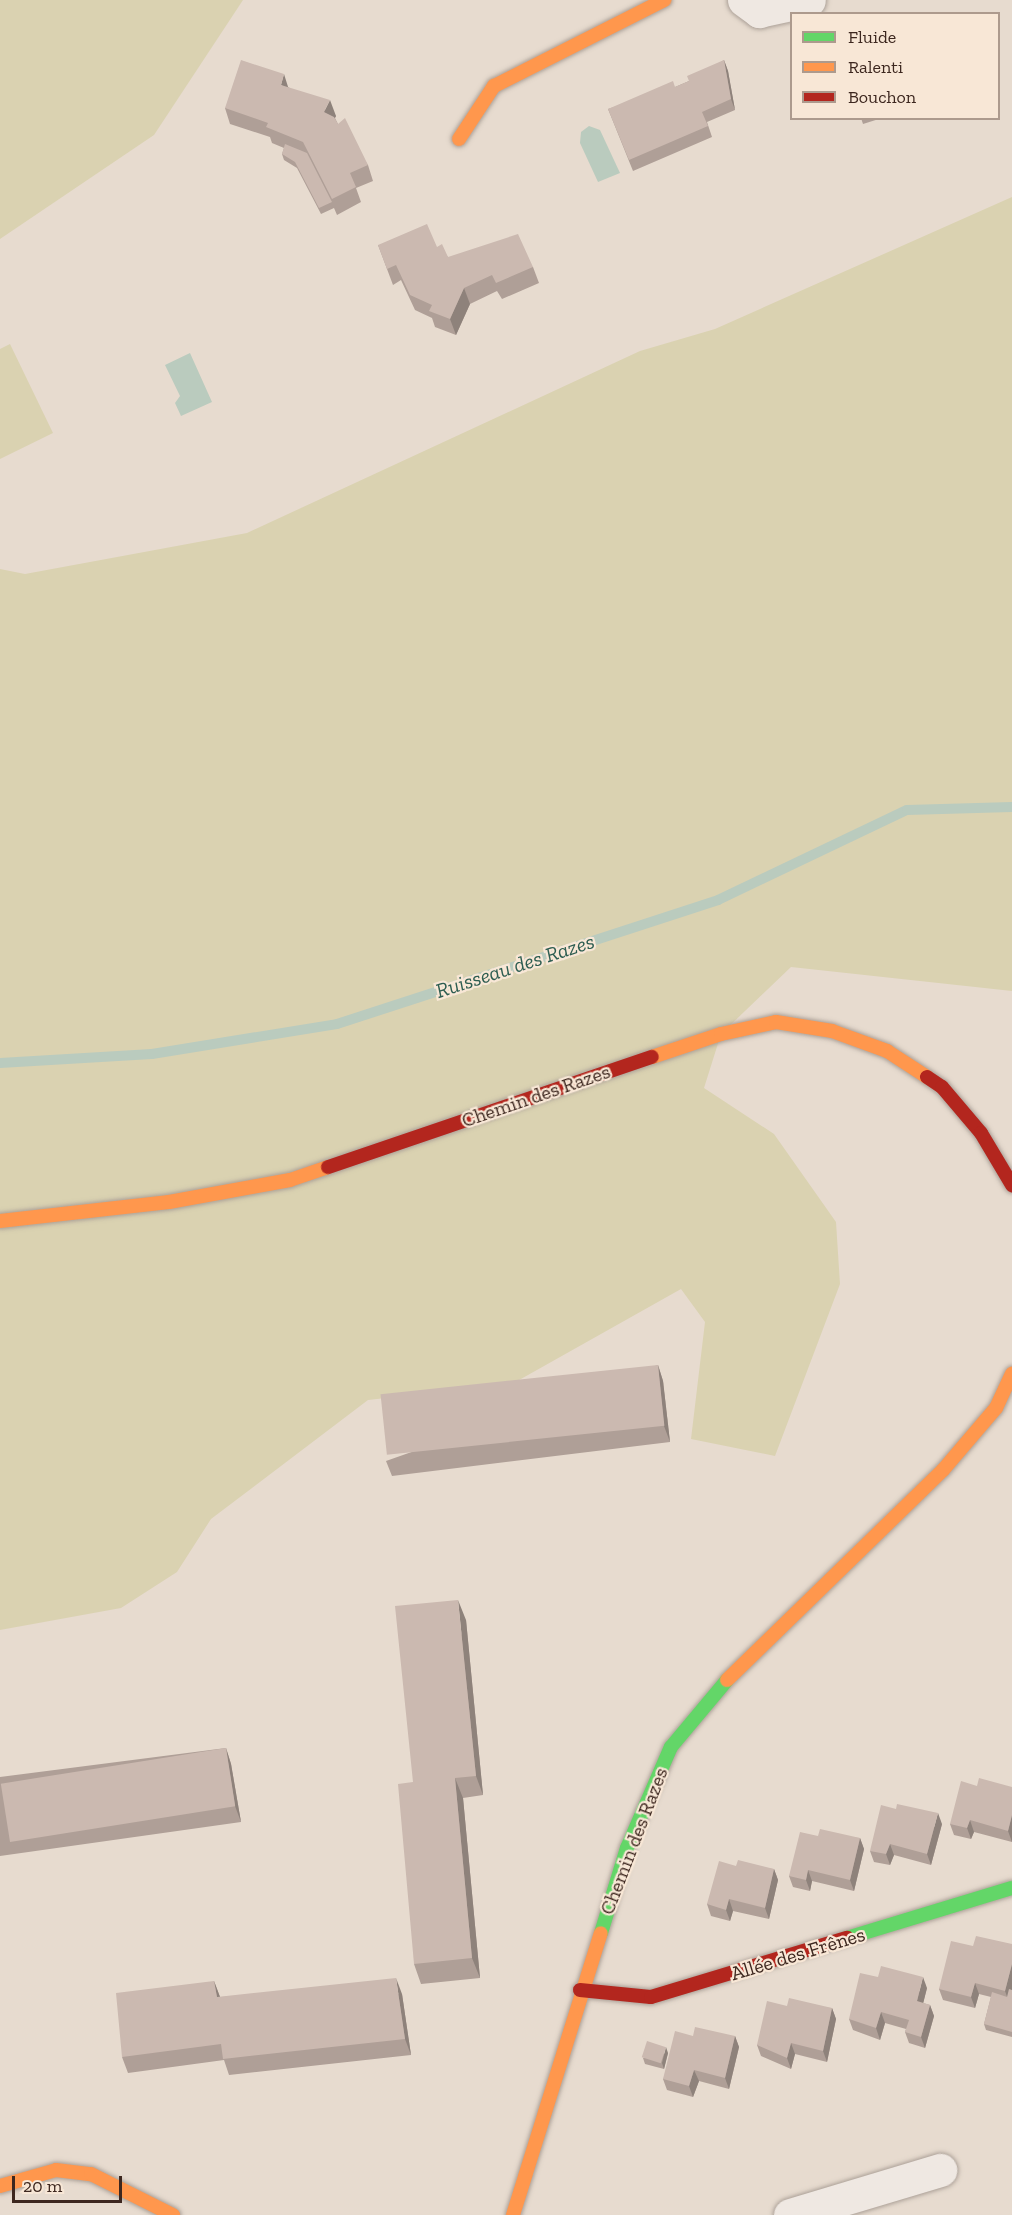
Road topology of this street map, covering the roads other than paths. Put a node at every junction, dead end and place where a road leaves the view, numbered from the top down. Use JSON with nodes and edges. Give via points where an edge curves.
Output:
{"nodes":[{"id":1,"x":664,"y":0,"type":"edge"},
{"id":2,"x":744,"y":0,"type":"edge"},
{"id":3,"x":809,"y":0,"type":"edge"},
{"id":4,"x":459,"y":140,"type":"dead end"},
{"id":5,"x":1012,"y":1185,"type":"edge"},
{"id":6,"x":0,"y":1221,"type":"edge"},
{"id":7,"x":1012,"y":1373,"type":"edge"},
{"id":8,"x":1012,"y":1888,"type":"edge"},
{"id":9,"x":580,"y":1990,"type":"junction"},
{"id":10,"x":940,"y":2170,"type":"dead end"},
{"id":11,"x":0,"y":2186,"type":"edge"},
{"id":12,"x":173,"y":2215,"type":"edge"},
{"id":13,"x":513,"y":2215,"type":"edge"},
{"id":14,"x":790,"y":2215,"type":"edge"}],
"edges":[{"from":1,"to":4,"type":"street","via":[[494,86]]},
{"from":2,"to":3,"type":"street","via":[[759,11]]},
{"from":5,"to":6,"type":"street","name":"Chemin des Razes","via":[[981,1133],[942,1087],[887,1051],[832,1031],[776,1022],[721,1034],[290,1180],[169,1202]]},
{"from":7,"to":9,"type":"street","name":"Chemin des Razes","via":[[996,1408],[943,1470],[729,1677],[671,1747],[627,1848]]},
{"from":8,"to":9,"type":"street","name":"Allée des Frênes","via":[[651,1997]]},
{"from":9,"to":13,"type":"street","name":"Chemin des Razes"},
{"from":10,"to":14,"type":"street"},
{"from":11,"to":12,"type":"street","via":[[56,2170],[91,2175]]}]}
